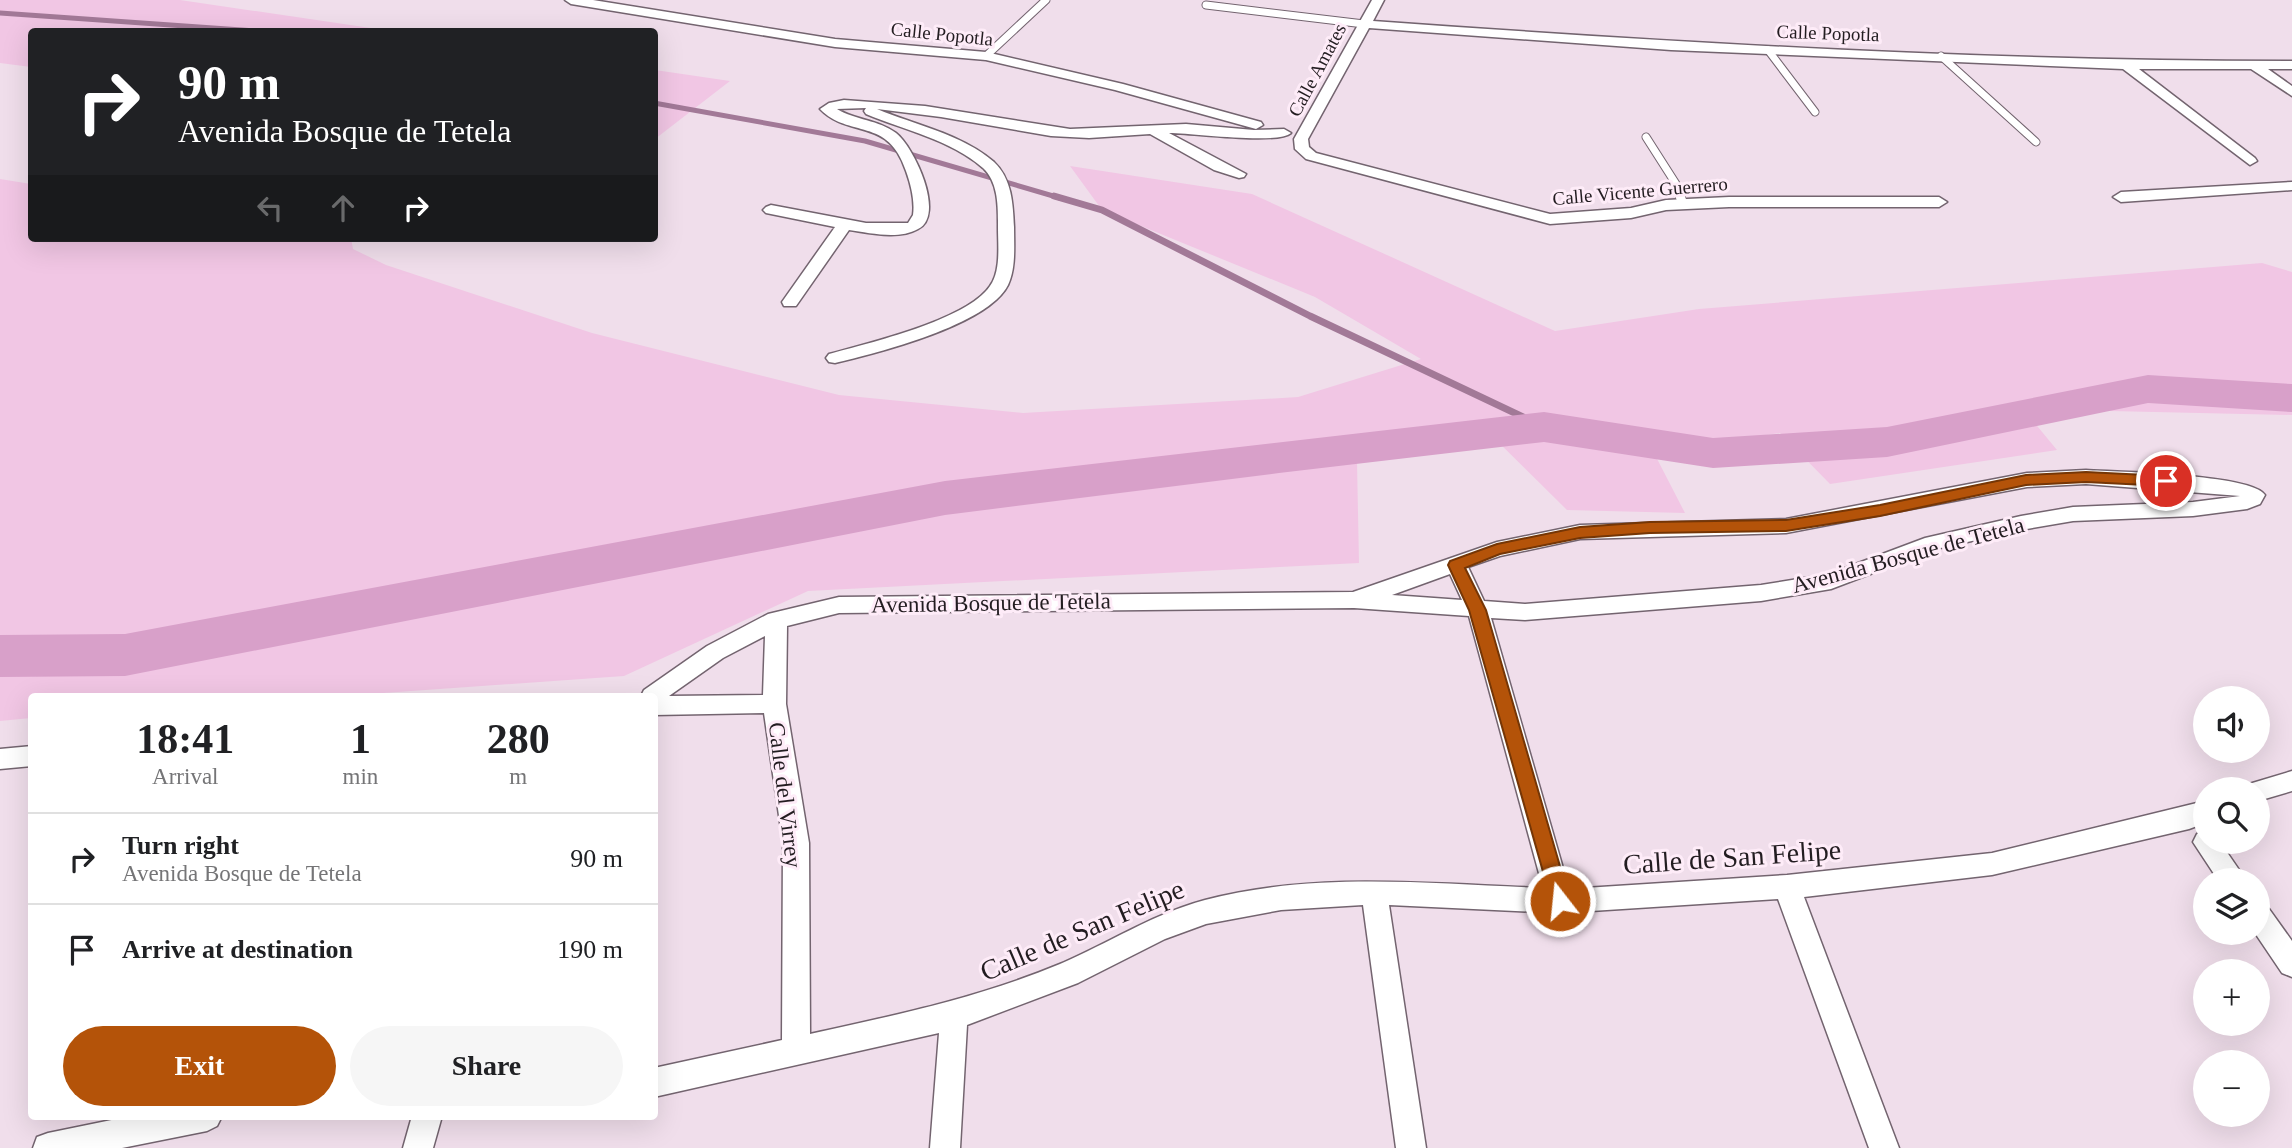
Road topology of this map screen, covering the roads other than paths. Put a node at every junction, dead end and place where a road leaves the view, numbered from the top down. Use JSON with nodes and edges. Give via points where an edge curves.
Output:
{"nodes":[{"id":1,"x":571,"y":0,"type":"edge"},
{"id":2,"x":1046,"y":0,"type":"edge"},
{"id":3,"x":1375,"y":1,"type":"edge"},
{"id":4,"x":628,"y":4,"type":"edge"},
{"id":5,"x":1206,"y":5,"type":"dead end"},
{"id":6,"x":1364,"y":24,"type":"junction"},
{"id":7,"x":1768,"y":50,"type":"junction"},
{"id":8,"x":986,"y":56,"type":"junction"},
{"id":9,"x":1941,"y":56,"type":"junction"},
{"id":10,"x":2126,"y":65,"type":"junction"},
{"id":11,"x":2292,"y":65,"type":"edge"},
{"id":12,"x":2255,"y":66,"type":"junction"},
{"id":13,"x":2292,"y":92,"type":"edge"},
{"id":14,"x":856,"y":105,"type":"junction"},
{"id":15,"x":1815,"y":111,"type":"dead end"},
{"id":16,"x":1155,"y":131,"type":"junction"},
{"id":17,"x":1284,"y":133,"type":"junction"},
{"id":18,"x":1646,"y":137,"type":"dead end"},
{"id":19,"x":1301,"y":139,"type":"junction"},
{"id":20,"x":2036,"y":142,"type":"dead end"},
{"id":21,"x":1311,"y":156,"type":"joint"},
{"id":22,"x":2250,"y":161,"type":"dead end"},
{"id":23,"x":1239,"y":174,"type":"dead end"},
{"id":24,"x":2292,"y":186,"type":"edge"},
{"id":25,"x":2121,"y":197,"type":"dead end"},
{"id":26,"x":1939,"y":202,"type":"dead end"},
{"id":27,"x":1683,"y":204,"type":"junction"},
{"id":28,"x":771,"y":210,"type":"dead end"},
{"id":29,"x":845,"y":224,"type":"junction"},
{"id":30,"x":790,"y":302,"type":"dead end"},
{"id":31,"x":835,"y":358,"type":"dead end"},
{"id":32,"x":1456,"y":565,"type":"junction"},
{"id":33,"x":1354,"y":600,"type":"junction"},
{"id":34,"x":1478,"y":610,"type":"junction"},
{"id":35,"x":776,"y":620,"type":"junction"},
{"id":36,"x":656,"y":693,"type":"edge"},
{"id":37,"x":774,"y":704,"type":"junction"},
{"id":38,"x":658,"y":706,"type":"edge"},
{"id":39,"x":28,"y":756,"type":"edge"},
{"id":40,"x":0,"y":759,"type":"edge"},
{"id":41,"x":2292,"y":781,"type":"edge"},
{"id":42,"x":2270,"y":787,"type":"edge"},
{"id":43,"x":2193,"y":816,"type":"edge"},
{"id":44,"x":1787,"y":887,"type":"junction"},
{"id":45,"x":1374,"y":893,"type":"junction"},
{"id":46,"x":1560,"y":901,"type":"junction"},
{"id":47,"x":2270,"y":932,"type":"edge"},
{"id":48,"x":2292,"y":964,"type":"edge"},
{"id":49,"x":954,"y":1016,"type":"junction"},
{"id":50,"x":796,"y":1053,"type":"junction"},
{"id":51,"x":658,"y":1082,"type":"edge"},
{"id":52,"x":187,"y":1120,"type":"edge"},
{"id":53,"x":426,"y":1120,"type":"edge"},
{"id":54,"x":48,"y":1148,"type":"edge"},
{"id":55,"x":418,"y":1148,"type":"edge"},
{"id":56,"x":945,"y":1148,"type":"edge"},
{"id":57,"x":1412,"y":1148,"type":"edge"},
{"id":58,"x":1884,"y":1148,"type":"edge"}],
"edges":[{"from":1,"to":4,"type":"street","name":"Calle Popotla"},
{"from":2,"to":8,"type":"lane"},
{"from":3,"to":6,"type":"street","name":"Calle Amates"},
{"from":4,"to":8,"type":"street","name":"Calle Popotla","via":[[835,43]]},
{"from":5,"to":6,"type":"lane"},
{"from":6,"to":7,"type":"street","name":"Calle Popotla"},
{"from":6,"to":19,"type":"street","name":"Calle Amates"},
{"from":7,"to":9,"type":"street","name":"Calle Popotla"},
{"from":7,"to":15,"type":"lane"},
{"from":8,"to":17,"type":"street","name":"Calle Popotla"},
{"from":9,"to":10,"type":"street","name":"Calle Popotla"},
{"from":9,"to":20,"type":"lane"},
{"from":10,"to":12,"type":"street","name":"Calle Popotla"},
{"from":10,"to":22,"type":"street"},
{"from":11,"to":12,"type":"street","name":"Calle Popotla"},
{"from":12,"to":13,"type":"street"},
{"from":14,"to":16,"type":"street","via":[[890,105],[1051,132]]},
{"from":14,"to":29,"type":"street","via":[[835,104],[827,109],[880,130],[902,148],[915,172],[922,212],[911,228]]},
{"from":14,"to":31,"type":"street","via":[[958,144],[998,176],[1005,194],[1006,268],[998,288],[979,306],[946,322]]},
{"from":16,"to":17,"type":"street"},
{"from":16,"to":23,"type":"street"},
{"from":17,"to":19,"type":"street","name":"Calle Popotla"},
{"from":18,"to":27,"type":"lane","via":[[1676,184]]},
{"from":19,"to":21,"type":"street","name":"Calle Amates","via":[[1302,149]]},
{"from":21,"to":27,"type":"street","name":"Calle Vicente Guerrero","via":[[1550,219]]},
{"from":24,"to":25,"type":"street"},
{"from":26,"to":27,"type":"street","name":"Calle Vicente Guerrero"},
{"from":28,"to":29,"type":"street"},
{"from":29,"to":30,"type":"street"},
{"from":32,"to":33,"type":"street","name":"Avenida Bosque de Tetela"},
{"from":32,"to":34,"type":"street"},
{"from":32,"to":34,"type":"street","name":"Avenida Bosque de Tetela","via":[[1497,549],[1580,532],[1786,526],[2026,480],[2166,481],[2235,487],[2255,495],[2247,502],[2193,509],[2073,514],[2021,523],[1932,543],[1830,581],[1760,593],[1525,612]]},
{"from":33,"to":34,"type":"street","name":"Avenida Bosque de Tetela"},
{"from":33,"to":35,"type":"street","name":"Avenida Bosque de Tetela","via":[[839,605]]},
{"from":34,"to":46,"type":"street"},
{"from":35,"to":36,"type":"street","name":"Avenida Bosque de Tetela","via":[[715,652]]},
{"from":35,"to":37,"type":"street","name":"Calle del Virrey"},
{"from":37,"to":38,"type":"street"},
{"from":37,"to":50,"type":"street","name":"Calle del Virrey","via":[[796,842]]},
{"from":39,"to":40,"type":"street"},
{"from":41,"to":42,"type":"street"},
{"from":43,"to":44,"type":"street","name":"Calle de San Felipe","via":[[1992,864]]},
{"from":44,"to":46,"type":"street","name":"Calle de San Felipe"},
{"from":44,"to":58,"type":"street"},
{"from":45,"to":46,"type":"street","name":"Calle de San Felipe"},
{"from":45,"to":49,"type":"street","name":"Calle de San Felipe","via":[[1281,898],[1206,912],[1157,929],[1068,974]]},
{"from":45,"to":57,"type":"street"},
{"from":47,"to":48,"type":"street"},
{"from":49,"to":50,"type":"street","name":"Calle de San Felipe"},
{"from":49,"to":56,"type":"street"},
{"from":50,"to":51,"type":"street","name":"Calle de San Felipe"},
{"from":52,"to":54,"type":"street"},
{"from":53,"to":55,"type":"street"}]}
